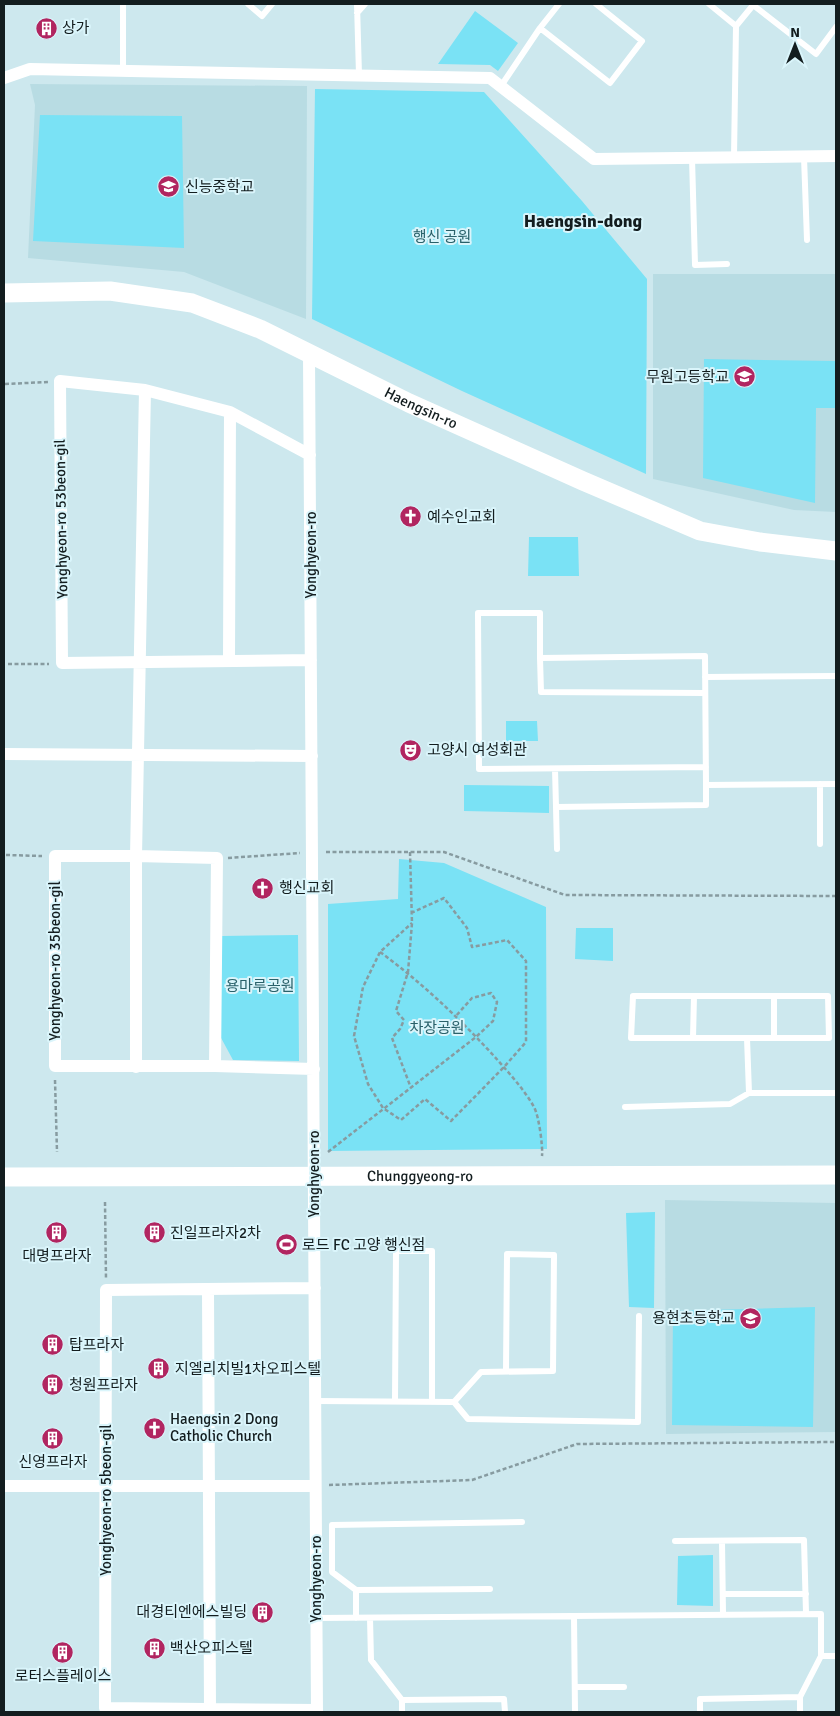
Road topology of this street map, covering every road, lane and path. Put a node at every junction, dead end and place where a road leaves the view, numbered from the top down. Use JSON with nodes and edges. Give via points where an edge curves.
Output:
{"nodes":[{"id":1,"x":123,"y":4,"type":"edge"},
{"id":2,"x":248,"y":4,"type":"edge"},
{"id":3,"x":272,"y":4,"type":"edge"},
{"id":4,"x":358,"y":4,"type":"edge"},
{"id":5,"x":365,"y":4,"type":"edge"},
{"id":6,"x":559,"y":4,"type":"edge"},
{"id":7,"x":596,"y":4,"type":"edge"},
{"id":8,"x":709,"y":4,"type":"edge"},
{"id":9,"x":754,"y":4,"type":"edge"},
{"id":10,"x":357,"y":13,"type":"junction"},
{"id":11,"x":736,"y":26,"type":"junction"},
{"id":12,"x":836,"y":27,"type":"edge"},
{"id":13,"x":540,"y":28,"type":"junction"},
{"id":14,"x":123,"y":70,"type":"junction"},
{"id":15,"x":359,"y":75,"type":"junction"},
{"id":16,"x":4,"y":78,"type":"edge"},
{"id":17,"x":501,"y":87,"type":"junction"},
{"id":18,"x":836,"y":156,"type":"edge"},
{"id":19,"x":734,"y":157,"type":"junction"},
{"id":20,"x":804,"y":157,"type":"junction"},
{"id":21,"x":692,"y":158,"type":"junction"},
{"id":22,"x":806,"y":240,"type":"dead end"},
{"id":23,"x":727,"y":264,"type":"dead end"},
{"id":24,"x":4,"y":293,"type":"edge"},
{"id":25,"x":309,"y":354,"type":"junction"},
{"id":26,"x":60,"y":381,"type":"junction"},
{"id":27,"x":5,"y":384,"type":"dead end"},
{"id":28,"x":145,"y":390,"type":"junction"},
{"id":29,"x":230,"y":412,"type":"junction"},
{"id":30,"x":310,"y":455,"type":"junction"},
{"id":31,"x":836,"y":551,"type":"edge"},
{"id":32,"x":540,"y":658,"type":"junction"},
{"id":33,"x":311,"y":660,"type":"junction"},
{"id":34,"x":229,"y":661,"type":"junction"},
{"id":35,"x":141,"y":662,"type":"junction"},
{"id":36,"x":62,"y":663,"type":"junction"},
{"id":37,"x":8,"y":664,"type":"dead end"},
{"id":38,"x":836,"y":676,"type":"edge"},
{"id":39,"x":705,"y":677,"type":"junction"},
{"id":40,"x":705,"y":693,"type":"junction"},
{"id":41,"x":4,"y":754,"type":"edge"},
{"id":42,"x":138,"y":755,"type":"junction"},
{"id":43,"x":312,"y":756,"type":"junction"},
{"id":44,"x":706,"y":768,"type":"junction"},
{"id":45,"x":555,"y":769,"type":"junction"},
{"id":46,"x":820,"y":784,"type":"junction"},
{"id":47,"x":836,"y":784,"type":"edge"},
{"id":48,"x":706,"y":785,"type":"junction"},
{"id":49,"x":556,"y":807,"type":"junction"},
{"id":50,"x":820,"y":844,"type":"dead end"},
{"id":51,"x":557,"y":849,"type":"dead end"},
{"id":52,"x":326,"y":852,"type":"dead end"},
{"id":53,"x":410,"y":852,"type":"junction"},
{"id":54,"x":301,"y":853,"type":"dead end"},
{"id":55,"x":6,"y":855,"type":"dead end"},
{"id":56,"x":55,"y":856,"type":"junction"},
{"id":57,"x":136,"y":856,"type":"junction"},
{"id":58,"x":217,"y":858,"type":"junction"},
{"id":59,"x":836,"y":896,"type":"edge"},
{"id":60,"x":411,"y":913,"type":"junction"},
{"id":61,"x":412,"y":923,"type":"junction"},
{"id":62,"x":380,"y":952,"type":"junction"},
{"id":63,"x":408,"y":972,"type":"junction"},
{"id":64,"x":694,"y":996,"type":"junction"},
{"id":65,"x":774,"y":996,"type":"junction"},
{"id":66,"x":455,"y":1017,"type":"junction"},
{"id":67,"x":476,"y":1037,"type":"junction"},
{"id":68,"x":693,"y":1038,"type":"junction"},
{"id":69,"x":747,"y":1038,"type":"junction"},
{"id":70,"x":774,"y":1038,"type":"junction"},
{"id":71,"x":55,"y":1066,"type":"junction"},
{"id":72,"x":215,"y":1066,"type":"junction"},
{"id":73,"x":136,"y":1067,"type":"junction"},
{"id":74,"x":504,"y":1067,"type":"junction"},
{"id":75,"x":314,"y":1069,"type":"junction"},
{"id":76,"x":411,"y":1088,"type":"junction"},
{"id":77,"x":749,"y":1093,"type":"junction"},
{"id":78,"x":836,"y":1093,"type":"edge"},
{"id":79,"x":625,"y":1106,"type":"dead end"},
{"id":80,"x":383,"y":1108,"type":"junction"},
{"id":81,"x":56,"y":1152,"type":"dead end"},
{"id":82,"x":542,"y":1156,"type":"dead end"},
{"id":83,"x":324,"y":1157,"type":"dead end"},
{"id":84,"x":836,"y":1175,"type":"edge"},
{"id":85,"x":314,"y":1176,"type":"junction"},
{"id":86,"x":4,"y":1177,"type":"edge"},
{"id":87,"x":105,"y":1202,"type":"dead end"},
{"id":88,"x":315,"y":1288,"type":"junction"},
{"id":89,"x":106,"y":1290,"type":"junction"},
{"id":90,"x":208,"y":1290,"type":"junction"},
{"id":91,"x":638,"y":1316,"type":"dead end"},
{"id":92,"x":506,"y":1371,"type":"junction"},
{"id":93,"x":316,"y":1401,"type":"junction"},
{"id":94,"x":395,"y":1401,"type":"junction"},
{"id":95,"x":432,"y":1401,"type":"junction"},
{"id":96,"x":454,"y":1402,"type":"junction"},
{"id":97,"x":836,"y":1442,"type":"edge"},
{"id":98,"x":4,"y":1486,"type":"edge"},
{"id":99,"x":106,"y":1486,"type":"junction"},
{"id":100,"x":208,"y":1486,"type":"junction"},
{"id":101,"x":320,"y":1486,"type":"junction"},
{"id":102,"x":522,"y":1522,"type":"dead end"},
{"id":103,"x":675,"y":1541,"type":"dead end"},
{"id":104,"x":722,"y":1541,"type":"junction"},
{"id":105,"x":490,"y":1589,"type":"dead end"},
{"id":106,"x":356,"y":1590,"type":"junction"},
{"id":107,"x":723,"y":1594,"type":"junction"},
{"id":108,"x":806,"y":1594,"type":"junction"},
{"id":109,"x":806,"y":1613,"type":"junction"},
{"id":110,"x":723,"y":1614,"type":"junction"},
{"id":111,"x":574,"y":1616,"type":"junction"},
{"id":112,"x":316,"y":1618,"type":"junction"},
{"id":113,"x":356,"y":1618,"type":"junction"},
{"id":114,"x":370,"y":1618,"type":"junction"},
{"id":115,"x":821,"y":1656,"type":"junction"},
{"id":116,"x":836,"y":1656,"type":"edge"},
{"id":117,"x":575,"y":1687,"type":"junction"},
{"id":118,"x":624,"y":1687,"type":"dead end"},
{"id":119,"x":800,"y":1697,"type":"junction"},
{"id":120,"x":402,"y":1700,"type":"junction"},
{"id":121,"x":210,"y":1710,"type":"junction"},
{"id":122,"x":316,"y":1711,"type":"edge"},
{"id":123,"x":402,"y":1712,"type":"edge"},
{"id":124,"x":505,"y":1712,"type":"edge"},
{"id":125,"x":575,"y":1712,"type":"edge"},
{"id":126,"x":700,"y":1712,"type":"edge"},
{"id":127,"x":800,"y":1712,"type":"edge"}],
"edges":[{"from":1,"to":14,"type":"lane"},
{"from":2,"to":3,"type":"lane","via":[[262,16]]},
{"from":4,"to":10,"type":"lane"},
{"from":5,"to":10,"type":"lane"},
{"from":6,"to":13,"type":"lane"},
{"from":7,"to":13,"type":"lane","via":[[642,41],[610,83]]},
{"from":8,"to":11,"type":"lane"},
{"from":9,"to":11,"type":"lane"},
{"from":9,"to":12,"type":"lane","via":[[816,54]]},
{"from":10,"to":15,"type":"lane"},
{"from":11,"to":19,"type":"lane"},
{"from":13,"to":17,"type":"lane"},
{"from":14,"to":15,"type":"street"},
{"from":14,"to":16,"type":"street","via":[[30,69]]},
{"from":15,"to":17,"type":"street","via":[[490,78]]},
{"from":17,"to":21,"type":"street","via":[[594,159]]},
{"from":18,"to":20,"type":"street"},
{"from":19,"to":20,"type":"street"},
{"from":19,"to":21,"type":"street"},
{"from":20,"to":22,"type":"lane"},
{"from":21,"to":23,"type":"lane","via":[[696,265]]},
{"from":24,"to":25,"type":"main road","name":"Haengsin-ro","via":[[110,291],[192,303],[260,329]]},
{"from":25,"to":30,"type":"street","name":"Yonghyeon-ro"},
{"from":25,"to":31,"type":"main road","name":"Haengsin-ro","via":[[409,403],[700,531]]},
{"from":26,"to":27,"type":"path"},
{"from":26,"to":28,"type":"street"},
{"from":26,"to":36,"type":"street","name":"Yonghyeon-ro 53beon-gil"},
{"from":28,"to":29,"type":"street"},
{"from":28,"to":35,"type":"street"},
{"from":29,"to":30,"type":"street"},
{"from":29,"to":34,"type":"street"},
{"from":30,"to":33,"type":"street","name":"Yonghyeon-ro"},
{"from":32,"to":39,"type":"lane","via":[[705,656]]},
{"from":32,"to":40,"type":"lane","via":[[541,692]]},
{"from":32,"to":45,"type":"lane","via":[[540,613],[478,613],[479,769]]},
{"from":33,"to":34,"type":"street"},
{"from":33,"to":43,"type":"street","name":"Yonghyeon-ro"},
{"from":34,"to":35,"type":"street"},
{"from":35,"to":36,"type":"street"},
{"from":35,"to":42,"type":"street"},
{"from":36,"to":37,"type":"path"},
{"from":38,"to":39,"type":"lane"},
{"from":39,"to":40,"type":"lane"},
{"from":40,"to":44,"type":"lane"},
{"from":41,"to":42,"type":"street"},
{"from":42,"to":43,"type":"street"},
{"from":42,"to":57,"type":"street"},
{"from":43,"to":75,"type":"street","name":"Yonghyeon-ro"},
{"from":44,"to":45,"type":"lane"},
{"from":44,"to":48,"type":"lane"},
{"from":45,"to":49,"type":"lane"},
{"from":46,"to":47,"type":"lane"},
{"from":46,"to":48,"type":"lane"},
{"from":46,"to":50,"type":"lane"},
{"from":48,"to":49,"type":"lane","via":[[706,805]]},
{"from":49,"to":51,"type":"lane"},
{"from":52,"to":53,"type":"path"},
{"from":53,"to":59,"type":"path","via":[[444,852],[565,895]]},
{"from":53,"to":60,"type":"path"},
{"from":54,"to":58,"type":"path"},
{"from":55,"to":56,"type":"path"},
{"from":56,"to":57,"type":"street"},
{"from":56,"to":71,"type":"street","name":"Yonghyeon-ro 35beon-gil"},
{"from":57,"to":58,"type":"street"},
{"from":57,"to":73,"type":"street"},
{"from":58,"to":72,"type":"street"},
{"from":60,"to":61,"type":"path"},
{"from":60,"to":74,"type":"path","via":[[444,898],[467,928],[472,947],[507,940],[526,961],[526,1042]]},
{"from":61,"to":62,"type":"path"},
{"from":61,"to":63,"type":"path"},
{"from":62,"to":63,"type":"path"},
{"from":62,"to":80,"type":"path","via":[[363,987],[354,1036],[368,1084]]},
{"from":63,"to":66,"type":"path"},
{"from":63,"to":76,"type":"path","via":[[396,1011],[404,1020],[392,1038]]},
{"from":64,"to":65,"type":"lane"},
{"from":64,"to":68,"type":"lane"},
{"from":64,"to":68,"type":"lane","via":[[633,996],[631,1038]]},
{"from":65,"to":70,"type":"lane"},
{"from":65,"to":70,"type":"lane","via":[[828,996],[829,1038]]},
{"from":66,"to":67,"type":"path"},
{"from":66,"to":67,"type":"path","via":[[472,998],[491,993],[497,1002],[493,1021]]},
{"from":67,"to":74,"type":"path"},
{"from":67,"to":76,"type":"path"},
{"from":68,"to":69,"type":"lane"},
{"from":69,"to":70,"type":"lane"},
{"from":69,"to":77,"type":"lane"},
{"from":71,"to":73,"type":"street"},
{"from":71,"to":81,"type":"path"},
{"from":72,"to":73,"type":"street"},
{"from":72,"to":75,"type":"street"},
{"from":74,"to":80,"type":"path","via":[[451,1121],[425,1099],[401,1120]]},
{"from":74,"to":82,"type":"path","via":[[536,1109]]},
{"from":75,"to":85,"type":"street","name":"Yonghyeon-ro"},
{"from":76,"to":80,"type":"path"},
{"from":77,"to":78,"type":"lane"},
{"from":77,"to":79,"type":"lane","via":[[730,1104]]},
{"from":80,"to":83,"type":"path"},
{"from":84,"to":85,"type":"main road","name":"Chunggyeong-ro"},
{"from":85,"to":86,"type":"main road","name":"Chunggyeong-ro"},
{"from":85,"to":88,"type":"street","name":"Yonghyeon-ro"},
{"from":87,"to":89,"type":"path"},
{"from":88,"to":90,"type":"street"},
{"from":88,"to":93,"type":"street","name":"Yonghyeon-ro"},
{"from":89,"to":90,"type":"street"},
{"from":89,"to":99,"type":"street","name":"Yonghyeon-ro 5beon-gil"},
{"from":90,"to":100,"type":"street"},
{"from":91,"to":96,"type":"lane","via":[[638,1422],[468,1419]]},
{"from":92,"to":92,"type":"lane","via":[[553,1372],[554,1255],[507,1254]]},
{"from":92,"to":96,"type":"lane","via":[[481,1372]]},
{"from":93,"to":94,"type":"lane"},
{"from":93,"to":101,"type":"street","name":"Yonghyeon-ro"},
{"from":94,"to":95,"type":"lane"},
{"from":94,"to":95,"type":"lane","via":[[396,1251],[432,1251]]},
{"from":95,"to":96,"type":"lane"},
{"from":97,"to":101,"type":"path","via":[[577,1444],[472,1480]]},
{"from":98,"to":99,"type":"street"},
{"from":99,"to":100,"type":"street"},
{"from":99,"to":121,"type":"street","name":"Yonghyeon-ro 5beon-gil","via":[[105,1708]]},
{"from":100,"to":101,"type":"street"},
{"from":100,"to":121,"type":"street"},
{"from":101,"to":112,"type":"street","name":"Yonghyeon-ro"},
{"from":102,"to":106,"type":"lane","via":[[332,1525],[332,1572]]},
{"from":103,"to":104,"type":"lane"},
{"from":104,"to":107,"type":"lane"},
{"from":104,"to":108,"type":"lane","via":[[804,1540]]},
{"from":105,"to":106,"type":"lane"},
{"from":106,"to":113,"type":"lane"},
{"from":107,"to":108,"type":"lane"},
{"from":107,"to":110,"type":"lane"},
{"from":108,"to":109,"type":"lane"},
{"from":109,"to":110,"type":"lane"},
{"from":109,"to":115,"type":"lane","via":[[822,1614]]},
{"from":110,"to":111,"type":"lane"},
{"from":111,"to":114,"type":"lane"},
{"from":111,"to":117,"type":"lane"},
{"from":112,"to":113,"type":"lane"},
{"from":112,"to":122,"type":"street","name":"Yonghyeon-ro"},
{"from":113,"to":114,"type":"lane"},
{"from":114,"to":120,"type":"lane","via":[[371,1660]]},
{"from":115,"to":116,"type":"lane"},
{"from":115,"to":119,"type":"lane"},
{"from":117,"to":118,"type":"lane"},
{"from":117,"to":125,"type":"lane"},
{"from":119,"to":126,"type":"lane","via":[[700,1698]]},
{"from":119,"to":127,"type":"lane"},
{"from":120,"to":123,"type":"lane"},
{"from":120,"to":124,"type":"lane","via":[[504,1699]]},
{"from":121,"to":122,"type":"street","name":"Yonghyeon-ro 5beon-gil"}]}
